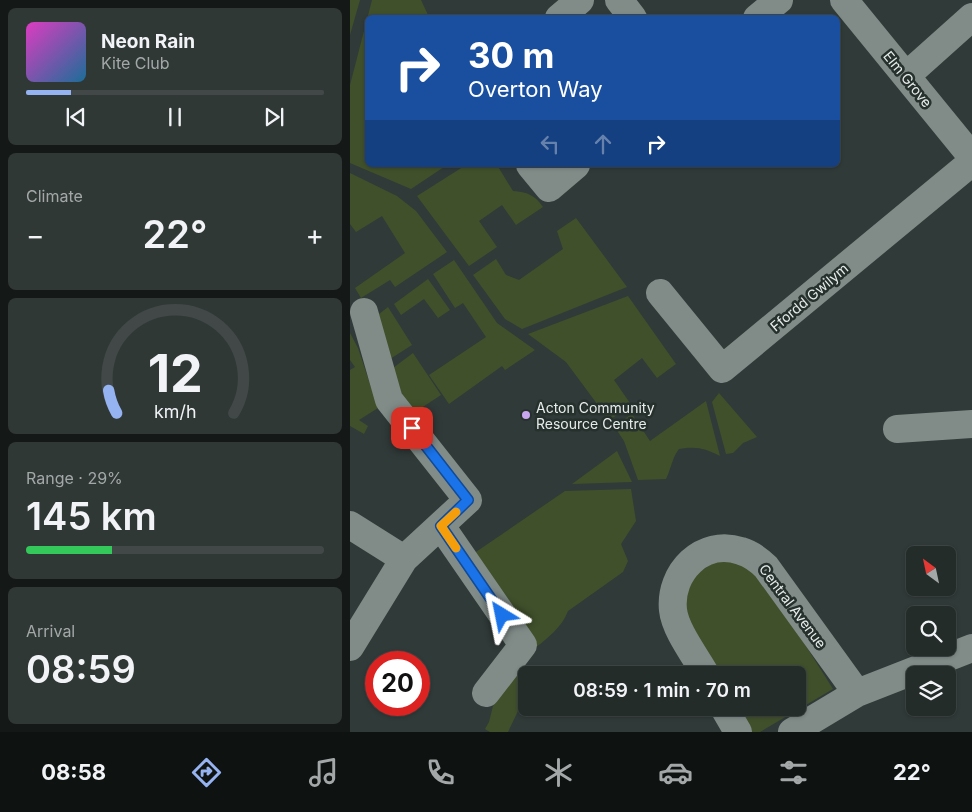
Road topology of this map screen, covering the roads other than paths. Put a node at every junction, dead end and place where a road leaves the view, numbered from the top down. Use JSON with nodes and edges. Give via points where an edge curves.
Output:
{"nodes":[{"id":1,"x":580,"y":0,"type":"edge"},
{"id":2,"x":619,"y":0,"type":"edge"},
{"id":3,"x":779,"y":0,"type":"edge"},
{"id":4,"x":844,"y":0,"type":"edge"},
{"id":5,"x":562,"y":15,"type":"edge"},
{"id":6,"x":631,"y":15,"type":"edge"},
{"id":7,"x":761,"y":15,"type":"edge"},
{"id":8,"x":972,"y":17,"type":"edge"},
{"id":9,"x":906,"y":76,"type":"junction"},
{"id":10,"x":972,"y":157,"type":"edge"},
{"id":11,"x":972,"y":162,"type":"edge"},
{"id":12,"x":532,"y":167,"type":"edge"},
{"id":13,"x":574,"y":167,"type":"edge"},
{"id":14,"x":660,"y":293,"type":"dead end"},
{"id":15,"x":364,"y":312,"type":"dead end"},
{"id":16,"x":972,"y":424,"type":"edge"},
{"id":17,"x":897,"y":429,"type":"dead end"},
{"id":18,"x":350,"y":525,"type":"edge"},
{"id":19,"x":441,"y":526,"type":"junction"},
{"id":20,"x":404,"y":559,"type":"junction"},
{"id":21,"x":350,"y":647,"type":"edge"},
{"id":22,"x":972,"y":648,"type":"edge"},
{"id":23,"x":701,"y":666,"type":"edge"},
{"id":24,"x":486,"y":693,"type":"dead end"},
{"id":25,"x":857,"y":693,"type":"junction"},
{"id":26,"x":729,"y":716,"type":"edge"},
{"id":27,"x":808,"y":728,"type":"edge"},
{"id":28,"x":738,"y":732,"type":"edge"}],
"edges":[{"from":1,"to":5,"type":"street"},
{"from":2,"to":6,"type":"street"},
{"from":3,"to":7,"type":"street"},
{"from":4,"to":9,"type":"street","name":"Elm Grove"},
{"from":8,"to":9,"type":"street"},
{"from":9,"to":10,"type":"street","name":"Elm Grove"},
{"from":11,"to":14,"type":"street","name":"Ffordd Gwilym","via":[[722,369]]},
{"from":12,"to":13,"type":"street","via":[[548,188]]},
{"from":15,"to":19,"type":"street","via":[[389,400],[468,500]]},
{"from":16,"to":17,"type":"street"},
{"from":18,"to":20,"type":"street"},
{"from":19,"to":20,"type":"street"},
{"from":19,"to":24,"type":"street","via":[[523,645]]},
{"from":20,"to":21,"type":"street"},
{"from":22,"to":25,"type":"street"},
{"from":23,"to":25,"type":"street","name":"Central Avenue","via":[[673,613],[672,597],[676,582],[694,558],[708,551],[740,550],[766,567]]},
{"from":25,"to":27,"type":"street"},
{"from":26,"to":28,"type":"street"}]}
